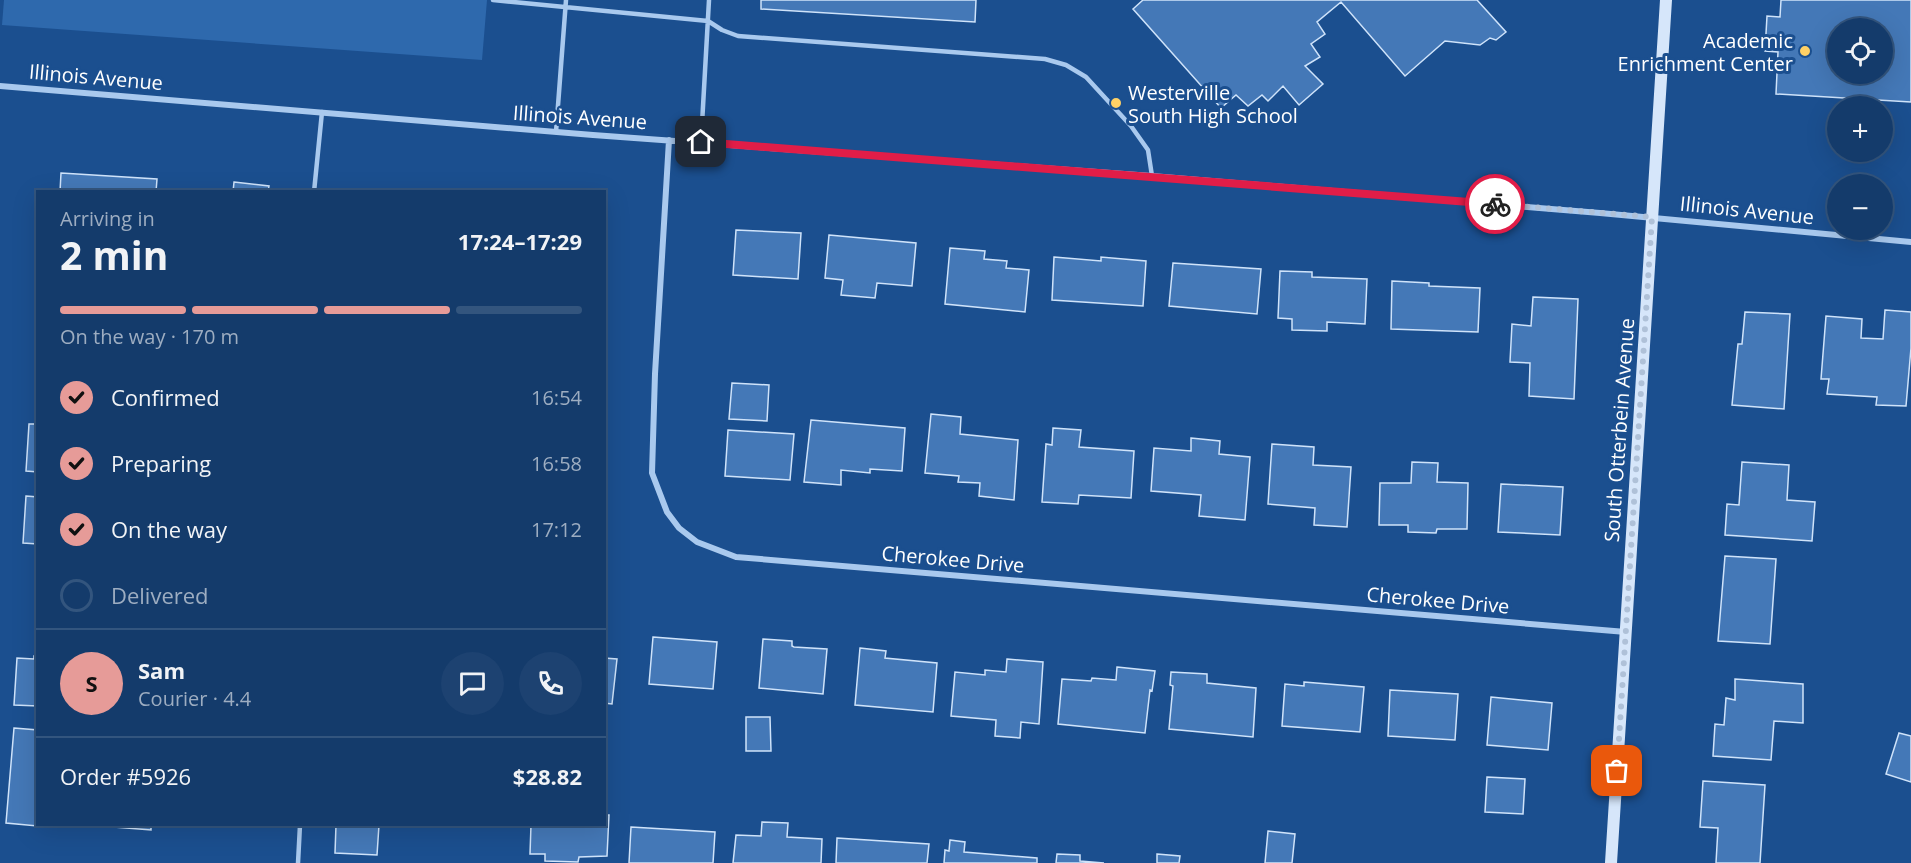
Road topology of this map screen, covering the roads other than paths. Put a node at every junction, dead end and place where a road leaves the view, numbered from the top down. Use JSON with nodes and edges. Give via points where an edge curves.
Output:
{"nodes":[{"id":1,"x":493,"y":0,"type":"edge"},
{"id":2,"x":566,"y":0,"type":"edge"},
{"id":3,"x":710,"y":0,"type":"edge"},
{"id":4,"x":1666,"y":0,"type":"edge"},
{"id":5,"x":566,"y":7,"type":"junction"},
{"id":6,"x":708,"y":21,"type":"junction"},
{"id":7,"x":0,"y":86,"type":"edge"},
{"id":8,"x":321,"y":112,"type":"junction"},
{"id":9,"x":556,"y":132,"type":"junction"},
{"id":10,"x":669,"y":140,"type":"junction"},
{"id":11,"x":701,"y":142,"type":"junction"},
{"id":12,"x":1152,"y":176,"type":"junction"},
{"id":13,"x":314,"y":190,"type":"edge"},
{"id":14,"x":1652,"y":217,"type":"junction"},
{"id":15,"x":1911,"y":242,"type":"edge"},
{"id":16,"x":1626,"y":632,"type":"junction"},
{"id":17,"x":300,"y":826,"type":"edge"},
{"id":18,"x":298,"y":863,"type":"edge"},
{"id":19,"x":1611,"y":863,"type":"edge"}],
"edges":[{"from":1,"to":5,"type":"lane"},
{"from":2,"to":5,"type":"lane"},
{"from":3,"to":6,"type":"lane"},
{"from":4,"to":14,"type":"street","name":"South Otterbein Avenue"},
{"from":5,"to":6,"type":"lane"},
{"from":5,"to":9,"type":"lane"},
{"from":6,"to":11,"type":"lane"},
{"from":6,"to":12,"type":"lane","via":[[738,36],[1046,59],[1066,65],[1086,77],[1131,126],[1148,150]]},
{"from":7,"to":8,"type":"street","name":"Illinois Avenue"},
{"from":8,"to":9,"type":"street","name":"Illinois Avenue"},
{"from":8,"to":13,"type":"lane"},
{"from":9,"to":10,"type":"street","name":"Illinois Avenue"},
{"from":10,"to":11,"type":"street","name":"Illinois Avenue"},
{"from":10,"to":16,"type":"street","name":"Cherokee Drive","via":[[652,472],[667,512],[697,542],[736,557]]},
{"from":11,"to":12,"type":"street","name":"Illinois Avenue"},
{"from":12,"to":14,"type":"street","name":"Illinois Avenue"},
{"from":14,"to":15,"type":"street","name":"Illinois Avenue"},
{"from":14,"to":16,"type":"street","name":"South Otterbein Avenue"},
{"from":16,"to":19,"type":"street","name":"South Otterbein Avenue"},
{"from":17,"to":18,"type":"lane"}]}
